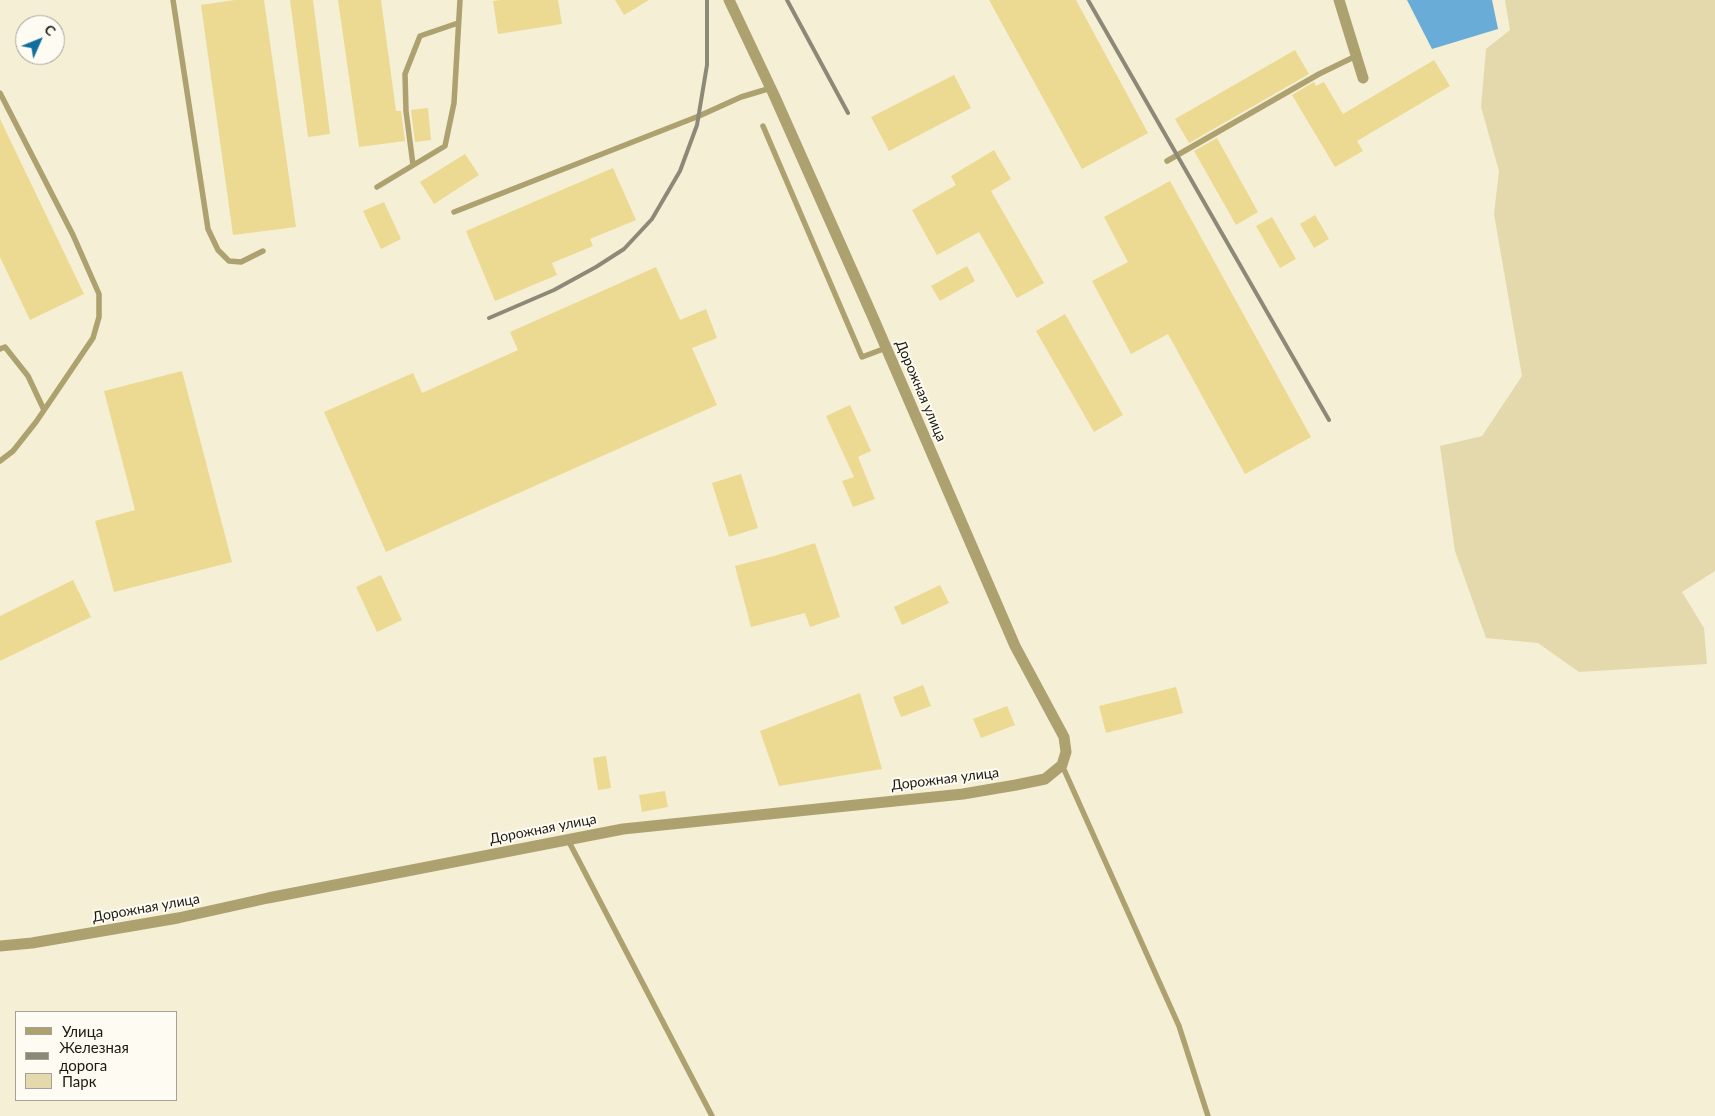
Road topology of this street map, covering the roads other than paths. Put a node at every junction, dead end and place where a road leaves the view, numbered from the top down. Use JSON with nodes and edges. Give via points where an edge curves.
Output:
{"nodes":[{"id":1,"x":173,"y":0,"type":"edge"},
{"id":2,"x":460,"y":0,"type":"edge"},
{"id":3,"x":728,"y":0,"type":"edge"},
{"id":4,"x":1339,"y":0,"type":"edge"},
{"id":5,"x":458,"y":23,"type":"junction"},
{"id":6,"x":1356,"y":56,"type":"junction"},
{"id":7,"x":1363,"y":78,"type":"dead end"},
{"id":8,"x":771,"y":88,"type":"junction"},
{"id":9,"x":0,"y":93,"type":"edge"},
{"id":10,"x":763,"y":126,"type":"dead end"},
{"id":11,"x":1167,"y":161,"type":"dead end"},
{"id":12,"x":413,"y":165,"type":"junction"},
{"id":13,"x":376,"y":187,"type":"dead end"},
{"id":14,"x":454,"y":212,"type":"dead end"},
{"id":15,"x":263,"y":251,"type":"dead end"},
{"id":16,"x":886,"y":348,"type":"junction"},
{"id":17,"x":0,"y":349,"type":"edge"},
{"id":18,"x":44,"y":410,"type":"junction"},
{"id":19,"x":0,"y":461,"type":"edge"},
{"id":20,"x":1062,"y":765,"type":"junction"},
{"id":21,"x":568,"y":840,"type":"junction"},
{"id":22,"x":0,"y":946,"type":"edge"},
{"id":23,"x":712,"y":1116,"type":"edge"},
{"id":24,"x":1208,"y":1116,"type":"edge"}],
"edges":[{"from":1,"to":15,"type":"lane","via":[[208,230],[218,250],[229,261],[241,262]]},
{"from":2,"to":5,"type":"lane"},
{"from":3,"to":8,"type":"street","name":"Дорожная улица"},
{"from":4,"to":6,"type":"street"},
{"from":5,"to":12,"type":"lane","via":[[454,103],[446,146]]},
{"from":5,"to":12,"type":"lane","via":[[420,36],[406,74],[406,111]]},
{"from":6,"to":7,"type":"street"},
{"from":6,"to":11,"type":"lane","via":[[1318,74]]},
{"from":8,"to":14,"type":"lane","via":[[740,97]]},
{"from":8,"to":16,"type":"street","name":"Дорожная улица"},
{"from":9,"to":18,"type":"lane","via":[[73,235],[99,294],[99,318],[93,338]]},
{"from":10,"to":16,"type":"lane","via":[[862,357]]},
{"from":12,"to":13,"type":"lane"},
{"from":16,"to":20,"type":"street","name":"Дорожная улица","via":[[1016,646],[1064,737],[1066,752]]},
{"from":17,"to":18,"type":"lane","via":[[5,347],[28,376]]},
{"from":18,"to":19,"type":"lane","via":[[12,451]]},
{"from":20,"to":21,"type":"street","name":"Дорожная улица","via":[[1045,779],[1016,786],[623,829]]},
{"from":20,"to":24,"type":"lane","via":[[1179,1026]]},
{"from":21,"to":22,"type":"street","name":"Дорожная улица","via":[[178,918]]},
{"from":21,"to":23,"type":"lane"}]}
